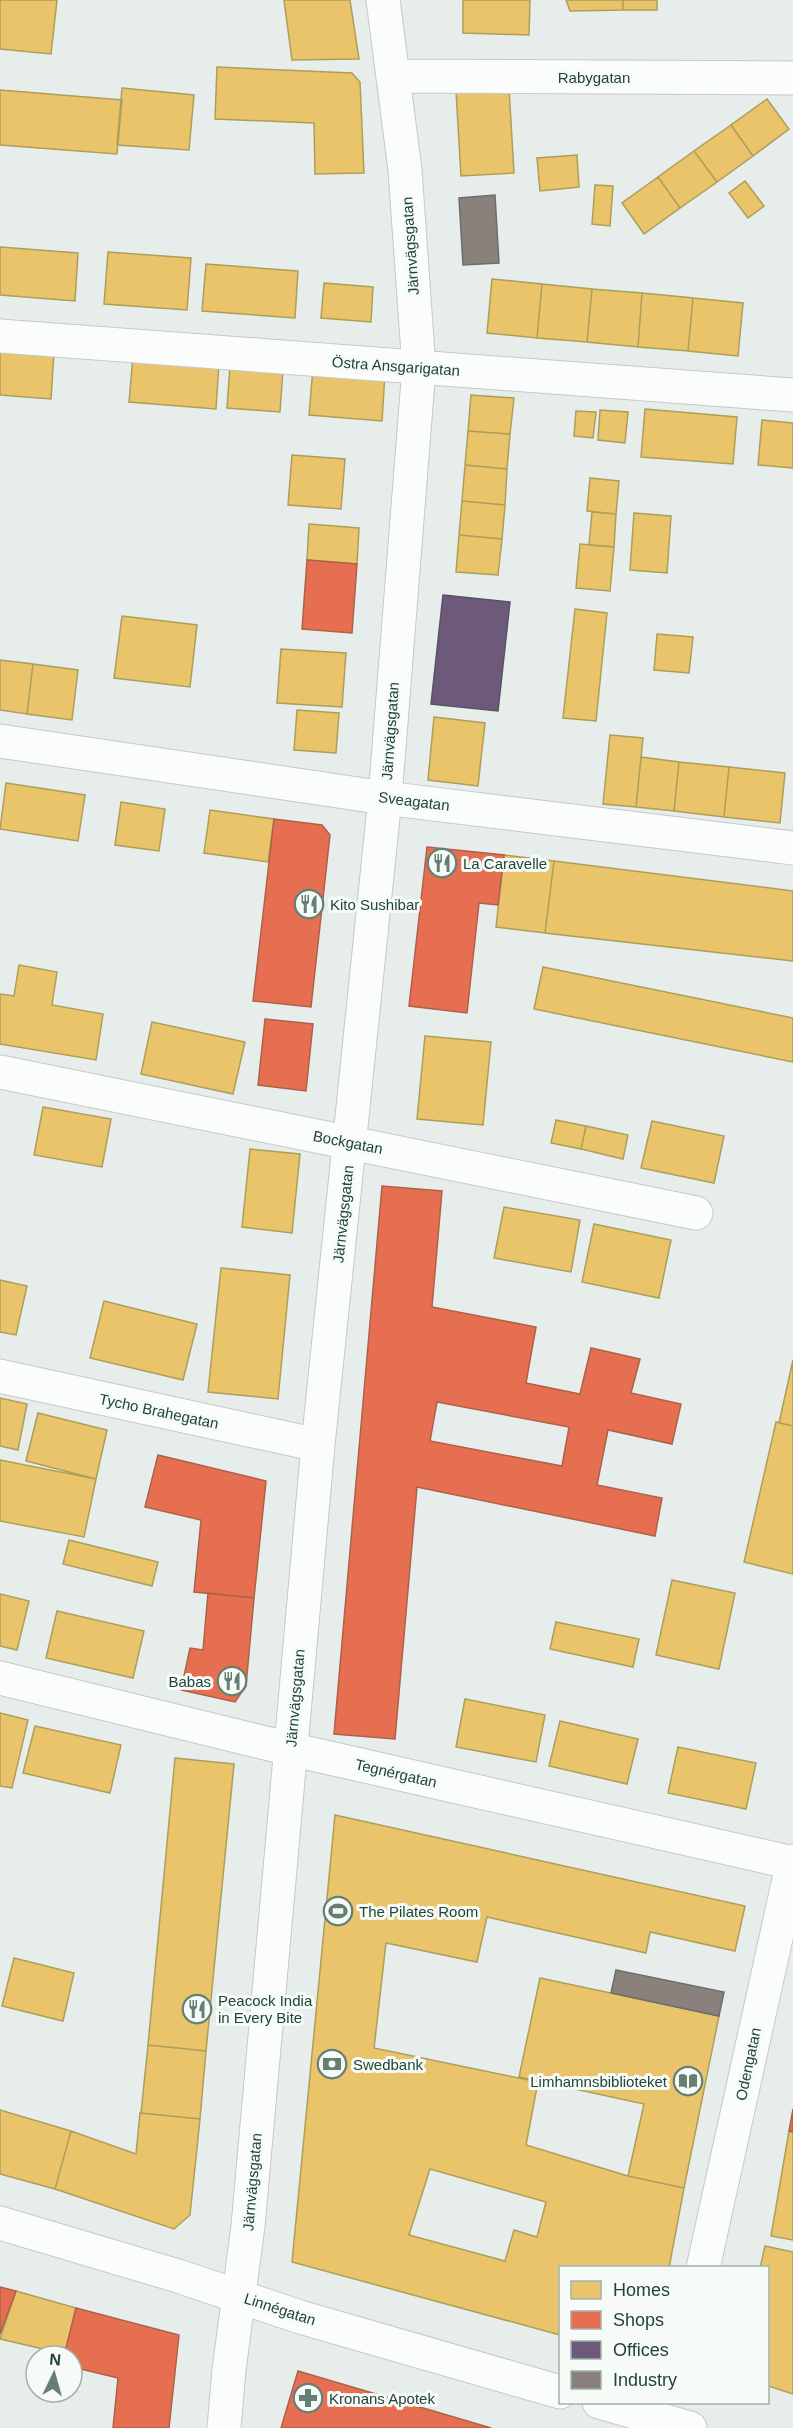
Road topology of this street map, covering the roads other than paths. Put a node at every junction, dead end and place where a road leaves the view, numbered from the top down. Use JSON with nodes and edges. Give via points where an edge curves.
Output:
{"nodes":[{"id":1,"x":383,"y":0,"type":"edge"},
{"id":2,"x":395,"y":76,"type":"junction"},
{"id":3,"x":793,"y":78,"type":"edge"},
{"id":4,"x":0,"y":336,"type":"edge"},
{"id":5,"x":419,"y":368,"type":"junction"},
{"id":6,"x":793,"y":395,"type":"edge"},
{"id":7,"x":0,"y":741,"type":"edge"},
{"id":8,"x":385,"y":798,"type":"junction"},
{"id":9,"x":793,"y":848,"type":"edge"},
{"id":10,"x":0,"y":1072,"type":"edge"},
{"id":11,"x":350,"y":1142,"type":"junction"},
{"id":12,"x":696,"y":1213,"type":"dead end"},
{"id":13,"x":0,"y":1376,"type":"edge"},
{"id":14,"x":318,"y":1445,"type":"junction"},
{"id":15,"x":0,"y":1678,"type":"edge"},
{"id":16,"x":290,"y":1749,"type":"junction"},
{"id":17,"x":793,"y":1862,"type":"edge"},
{"id":18,"x":0,"y":2223,"type":"edge"},
{"id":19,"x":703,"y":2266,"type":"edge"},
{"id":20,"x":240,"y":2296,"type":"junction"},
{"id":21,"x":559,"y":2391,"type":"edge"},
{"id":22,"x":604,"y":2404,"type":"edge"},
{"id":23,"x":677,"y":2418,"type":"edge"},
{"id":24,"x":224,"y":2428,"type":"edge"}],
"edges":[{"from":1,"to":2,"type":"street","name":"Järnvägsgatan"},
{"from":2,"to":3,"type":"street","name":"Rabygatan"},
{"from":2,"to":5,"type":"street","name":"Järnvägsgatan"},
{"from":4,"to":5,"type":"street","name":"Östra Ansgarigatan"},
{"from":5,"to":6,"type":"street","name":"Östra Ansgarigatan"},
{"from":5,"to":8,"type":"street","name":"Järnvägsgatan"},
{"from":7,"to":8,"type":"street","name":"Sveagatan"},
{"from":8,"to":9,"type":"street","name":"Sveagatan"},
{"from":8,"to":11,"type":"street","name":"Järnvägsgatan"},
{"from":10,"to":11,"type":"street","name":"Bockgatan"},
{"from":11,"to":12,"type":"street","name":"Bockgatan"},
{"from":11,"to":14,"type":"street","name":"Järnvägsgatan"},
{"from":13,"to":14,"type":"street","name":"Tycho Brahegatan"},
{"from":14,"to":16,"type":"street","name":"Järnvägsgatan"},
{"from":15,"to":16,"type":"street","name":"Tegnérgatan"},
{"from":16,"to":17,"type":"street","name":"Tegnérgatan"},
{"from":16,"to":20,"type":"street","name":"Järnvägsgatan"},
{"from":17,"to":19,"type":"street","name":"Odengatan"},
{"from":18,"to":20,"type":"street","name":"Linnégatan"},
{"from":20,"to":21,"type":"street","name":"Linnégatan"},
{"from":20,"to":24,"type":"street","name":"Järnvägsgatan"},
{"from":22,"to":23,"type":"street"}]}
